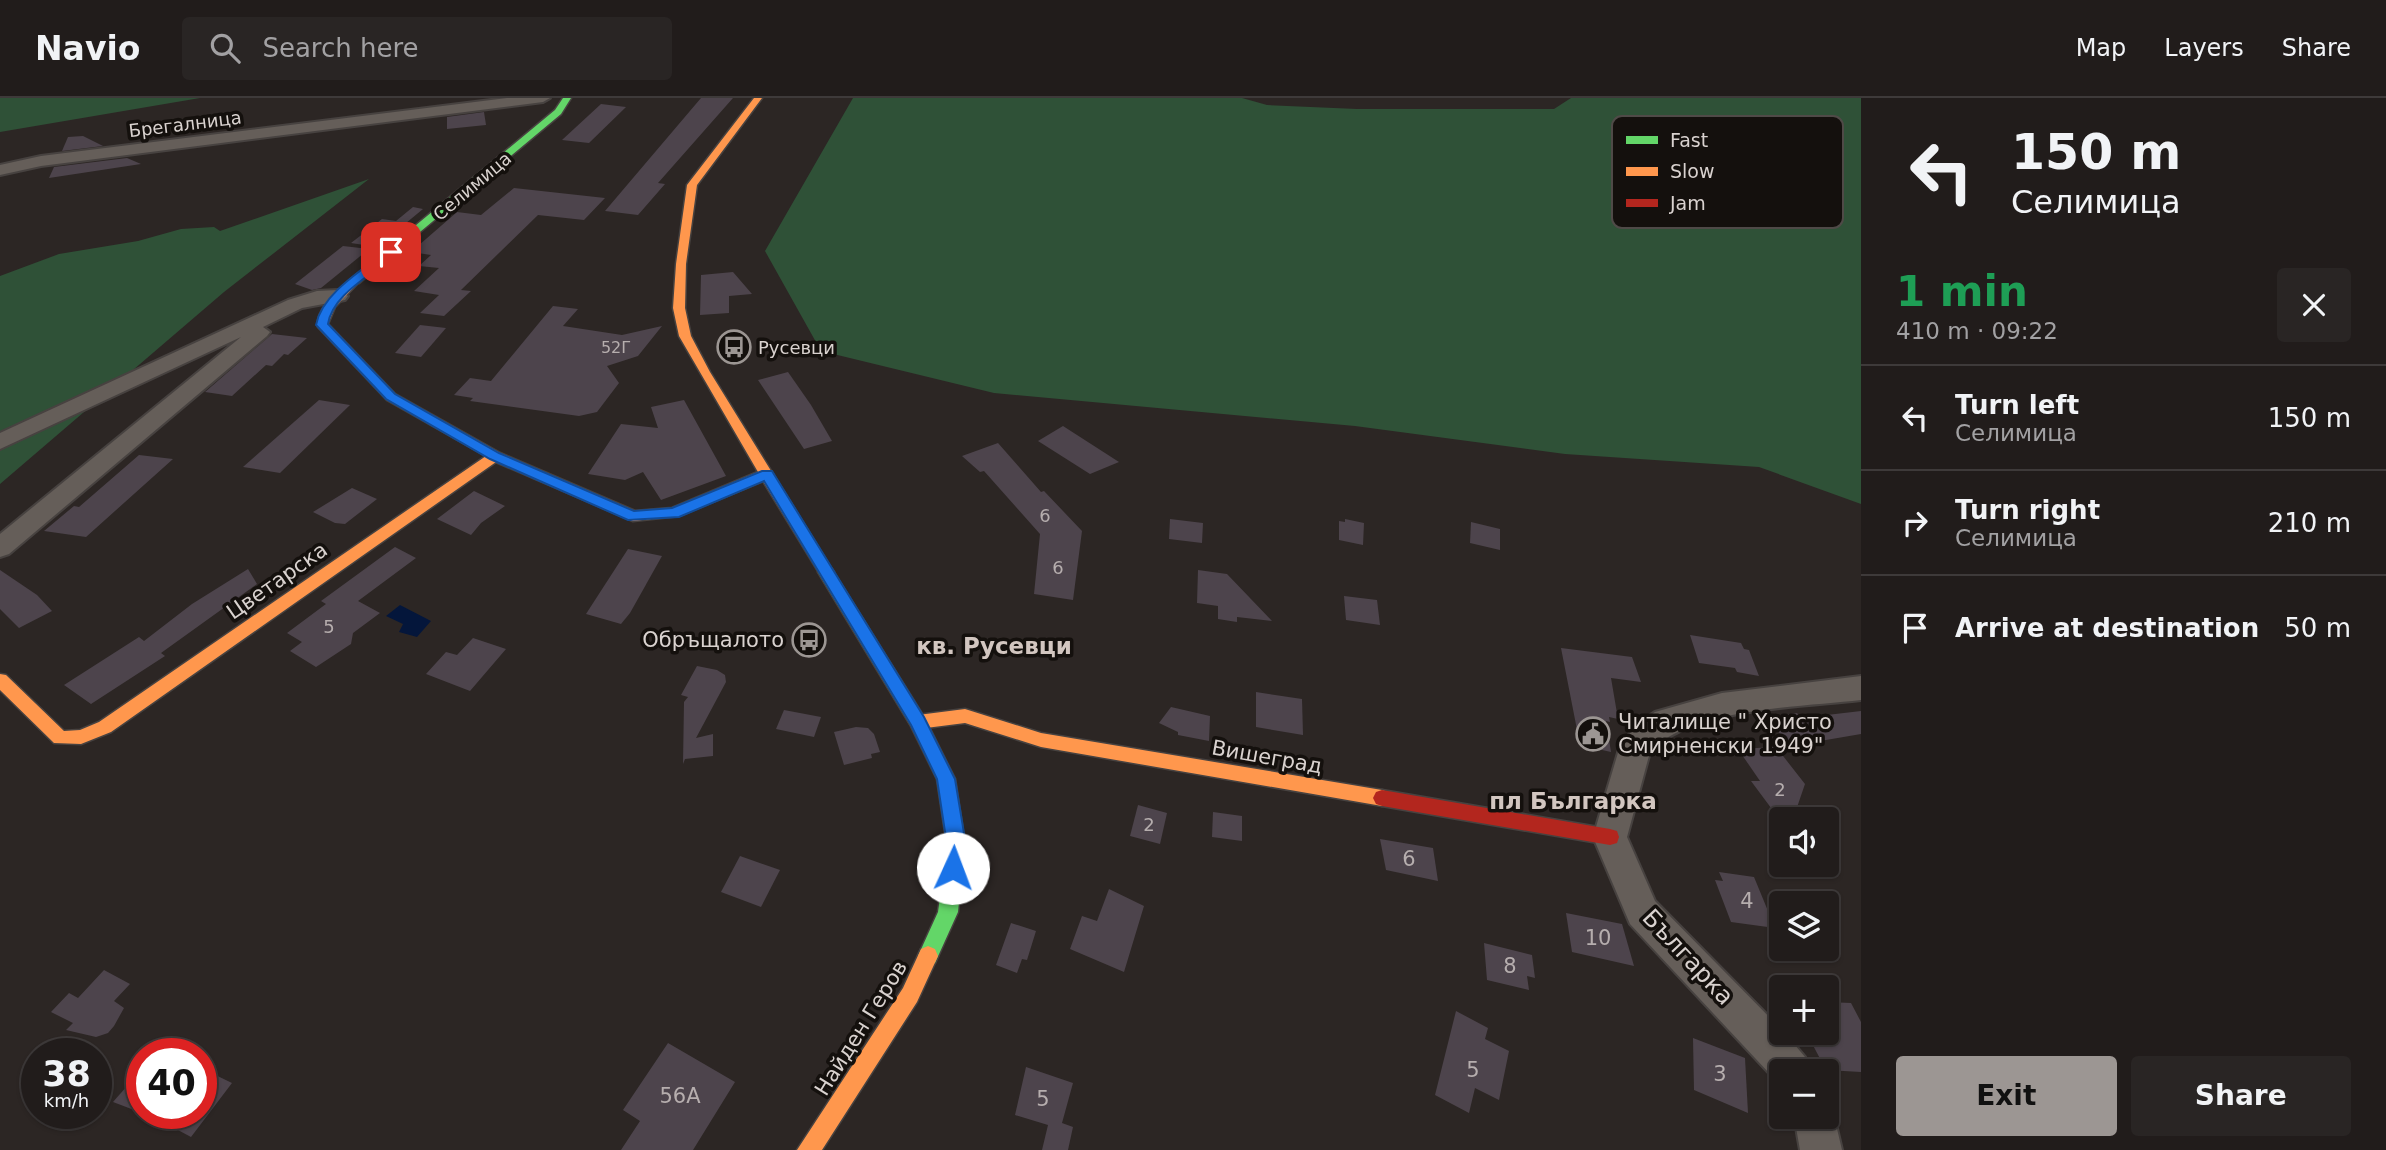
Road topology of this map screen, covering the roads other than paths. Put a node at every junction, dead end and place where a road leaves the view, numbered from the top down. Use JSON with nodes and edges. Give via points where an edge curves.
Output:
{"nodes":[{"id":1,"x":543,"y":98,"type":"edge"},
{"id":2,"x":567,"y":98,"type":"edge"},
{"id":3,"x":758,"y":98,"type":"edge"},
{"id":4,"x":0,"y":170,"type":"edge"},
{"id":5,"x":338,"y":296,"type":"junction"},
{"id":6,"x":260,"y":332,"type":"dead end"},
{"id":7,"x":0,"y":442,"type":"edge"},
{"id":8,"x":495,"y":456,"type":"junction"},
{"id":9,"x":767,"y":474,"type":"junction"},
{"id":10,"x":0,"y":548,"type":"edge"},
{"id":11,"x":0,"y":680,"type":"edge"},
{"id":12,"x":1861,"y":688,"type":"edge"},
{"id":13,"x":918,"y":722,"type":"junction"},
{"id":14,"x":1610,"y":837,"type":"junction"},
{"id":15,"x":1781,"y":1059,"type":"edge"},
{"id":16,"x":1817,"y":1129,"type":"edge"},
{"id":17,"x":809,"y":1150,"type":"edge"},
{"id":18,"x":1821,"y":1150,"type":"edge"}],
"edges":[{"from":1,"to":4,"type":"street","name":"Брегалница","via":[[41,161]]},
{"from":2,"to":5,"type":"street","name":"Селимица","via":[[558,112]]},
{"from":3,"to":9,"type":"street","name":"Найден Геров","via":[[692,185],[679,308],[685,335],[704,372]]},
{"from":5,"to":7,"type":"street","via":[[295,304]]},
{"from":5,"to":8,"type":"street","name":"Селимица","via":[[322,325],[339,345],[391,397]]},
{"from":6,"to":10,"type":"street"},
{"from":8,"to":9,"type":"street","name":"Селимица","via":[[633,516],[674,513]]},
{"from":8,"to":11,"type":"street","name":"Цветарска","via":[[105,727],[81,737],[60,738]]},
{"from":9,"to":13,"type":"street","name":"Найден Геров"},
{"from":12,"to":14,"type":"street","via":[[1722,705],[1667,721],[1636,746]]},
{"from":13,"to":14,"type":"street","name":"Вишеград","via":[[965,716],[1041,740]]},
{"from":13,"to":17,"type":"street","name":"Найден Геров","via":[[946,779],[956,845],[948,912],[910,995]]},
{"from":14,"to":15,"type":"street","name":"Българка","via":[[1642,912]]},
{"from":16,"to":18,"type":"street"}]}
